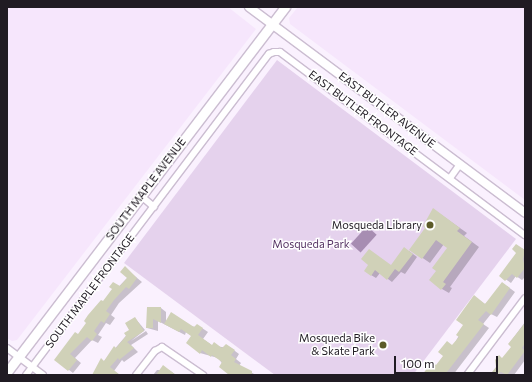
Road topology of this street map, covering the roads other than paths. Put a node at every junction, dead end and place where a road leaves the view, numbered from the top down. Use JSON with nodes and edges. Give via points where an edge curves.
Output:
{"nodes":[{"id":1,"x":250,"y":7,"type":"edge"},
{"id":2,"x":285,"y":7,"type":"edge"},
{"id":3,"x":272,"y":24,"type":"junction"},
{"id":4,"x":274,"y":52,"type":"joint"},
{"id":5,"x":460,"y":164,"type":"junction"},
{"id":6,"x":450,"y":178,"type":"junction"},
{"id":7,"x":141,"y":196,"type":"junction"},
{"id":8,"x":154,"y":207,"type":"junction"},
{"id":9,"x":525,"y":213,"type":"edge"},
{"id":10,"x":525,"y":235,"type":"edge"},
{"id":11,"x":525,"y":298,"type":"edge"},
{"id":12,"x":7,"y":348,"type":"edge"},
{"id":13,"x":18,"y":357,"type":"junction"},
{"id":14,"x":32,"y":367,"type":"junction"},
{"id":15,"x":7,"y":372,"type":"edge"},
{"id":16,"x":26,"y":375,"type":"edge"},
{"id":17,"x":43,"y":375,"type":"edge"},
{"id":18,"x":136,"y":375,"type":"edge"},
{"id":19,"x":203,"y":375,"type":"edge"},
{"id":20,"x":468,"y":375,"type":"edge"}],
"edges":[{"from":1,"to":3,"type":"street","name":"EAST BUTLER AVENUE"},
{"from":2,"to":3,"type":"main road","name":"SOUTH MAPLE AVENUE"},
{"from":3,"to":5,"type":"street","name":"EAST BUTLER AVENUE"},
{"from":3,"to":7,"type":"main road","name":"SOUTH MAPLE AVENUE"},
{"from":4,"to":6,"type":"street","name":"EAST BUTLER FRONTAGE","via":[[280,52]]},
{"from":4,"to":8,"type":"street","name":"SOUTH MAPLE FRONTAGE","via":[[269,54]]},
{"from":5,"to":6,"type":"street"},
{"from":5,"to":9,"type":"street","name":"EAST BUTLER AVENUE"},
{"from":6,"to":10,"type":"street","name":"EAST BUTLER FRONTAGE"},
{"from":7,"to":8,"type":"street"},
{"from":7,"to":13,"type":"main road","name":"SOUTH MAPLE AVENUE"},
{"from":8,"to":14,"type":"street","name":"SOUTH MAPLE FRONTAGE"},
{"from":11,"to":20,"type":"street"},
{"from":12,"to":13,"type":"street"},
{"from":13,"to":14,"type":"street"},
{"from":13,"to":15,"type":"main road","name":"SOUTH MAPLE AVENUE"},
{"from":14,"to":16,"type":"street","name":"SOUTH MAPLE FRONTAGE"},
{"from":14,"to":17,"type":"street"},
{"from":18,"to":19,"type":"street","via":[[155,351],[162,347]]}]}
